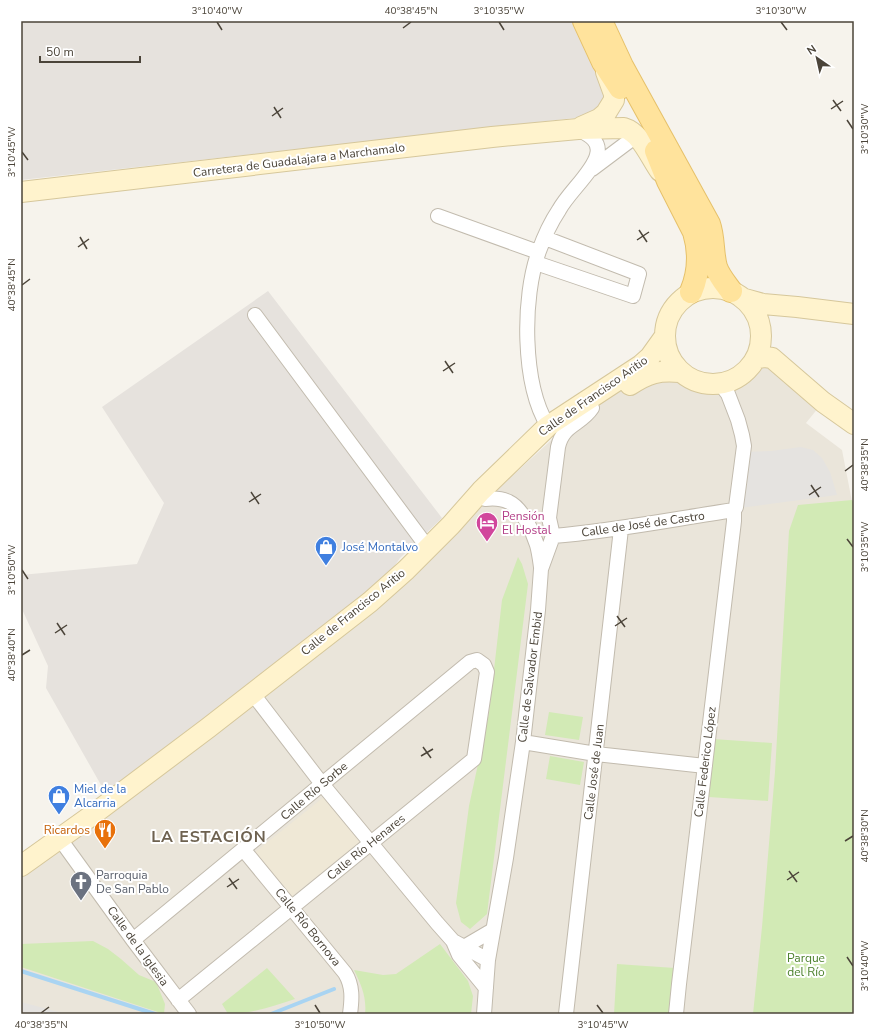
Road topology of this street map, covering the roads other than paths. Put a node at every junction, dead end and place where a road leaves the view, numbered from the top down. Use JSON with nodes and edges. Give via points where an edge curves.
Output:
{"nodes":[{"id":1,"x":596,"y":22,"type":"edge"},
{"id":2,"x":603,"y":62,"type":"junction"},
{"id":3,"x":578,"y":129,"type":"junction"},
{"id":4,"x":636,"y":136,"type":"junction"},
{"id":5,"x":590,"y":171,"type":"junction"},
{"id":6,"x":668,"y":181,"type":"junction"},
{"id":7,"x":21,"y":192,"type":"edge"},
{"id":8,"x":438,"y":216,"type":"dead end"},
{"id":9,"x":545,"y":238,"type":"junction"},
{"id":10,"x":537,"y":257,"type":"junction"},
{"id":11,"x":691,"y":292,"type":"junction"},
{"id":12,"x":738,"y":295,"type":"junction"},
{"id":13,"x":854,"y":314,"type":"edge"},
{"id":14,"x":256,"y":315,"type":"dead end"},
{"id":15,"x":665,"y":336,"type":"junction"},
{"id":16,"x":756,"y":358,"type":"junction"},
{"id":17,"x":680,"y":372,"type":"junction"},
{"id":18,"x":716,"y":384,"type":"junction"},
{"id":19,"x":592,"y":408,"type":"junction"},
{"id":20,"x":854,"y":424,"type":"edge"},
{"id":21,"x":548,"y":426,"type":"junction"},
{"id":22,"x":484,"y":499,"type":"junction"},
{"id":23,"x":734,"y":510,"type":"junction"},
{"id":24,"x":452,"y":525,"type":"junction"},
{"id":25,"x":620,"y":529,"type":"junction"},
{"id":26,"x":553,"y":536,"type":"junction"},
{"id":27,"x":428,"y":548,"type":"junction"},
{"id":28,"x":541,"y":569,"type":"junction"},
{"id":29,"x":477,"y":660,"type":"joint"},
{"id":30,"x":253,"y":694,"type":"junction"},
{"id":31,"x":523,"y":742,"type":"junction"},
{"id":32,"x":596,"y":754,"type":"junction"},
{"id":33,"x":705,"y":766,"type":"junction"},
{"id":34,"x":322,"y":784,"type":"junction"},
{"id":35,"x":60,"y":839,"type":"junction"},
{"id":36,"x":370,"y":843,"type":"junction"},
{"id":37,"x":243,"y":849,"type":"junction"},
{"id":38,"x":21,"y":866,"type":"edge"},
{"id":39,"x":292,"y":908,"type":"junction"},
{"id":40,"x":493,"y":930,"type":"junction"},
{"id":41,"x":133,"y":940,"type":"junction"},
{"id":42,"x":459,"y":944,"type":"junction"},
{"id":43,"x":488,"y":960,"type":"junction"},
{"id":44,"x":486,"y":988,"type":"junction"},
{"id":45,"x":178,"y":1000,"type":"junction"},
{"id":46,"x":189,"y":1014,"type":"edge"},
{"id":47,"x":350,"y":1014,"type":"edge"},
{"id":48,"x":484,"y":1014,"type":"edge"},
{"id":49,"x":566,"y":1014,"type":"edge"},
{"id":50,"x":676,"y":1014,"type":"edge"}],
"edges":[{"from":1,"to":2,"type":"main road"},
{"from":1,"to":12,"type":"main road","via":[[710,224],[716,268],[723,280]]},
{"from":2,"to":3,"type":"main road","via":[[614,100],[599,120]]},
{"from":2,"to":6,"type":"main road","via":[[654,148]]},
{"from":3,"to":4,"type":"main road","via":[[624,128]]},
{"from":3,"to":5,"type":"street","via":[[594,138],[597,144],[597,157]]},
{"from":3,"to":7,"type":"main road","name":"Carretera de Guadalajara a Marchamalo"},
{"from":4,"to":5,"type":"street"},
{"from":4,"to":6,"type":"main road"},
{"from":5,"to":9,"type":"street","via":[[559,209]]},
{"from":6,"to":11,"type":"main road","via":[[696,239],[697,271]]},
{"from":8,"to":10,"type":"street"},
{"from":9,"to":10,"type":"street"},
{"from":9,"to":10,"type":"street","via":[[639,274],[633,296]]},
{"from":10,"to":21,"type":"street","via":[[527,315],[528,364],[541,416]]},
{"from":11,"to":12,"type":"main road","via":[[711,287],[727,289]]},
{"from":11,"to":15,"type":"main road","via":[[682,298],[672,311]]},
{"from":12,"to":13,"type":"main road","via":[[763,304]]},
{"from":12,"to":16,"type":"main road","via":[[752,306],[760,320],[762,335]]},
{"from":14,"to":27,"type":"street"},
{"from":15,"to":17,"type":"main road","via":[[670,358]]},
{"from":15,"to":21,"type":"main road","name":"Calle de Francisco Aritio","via":[[641,365]]},
{"from":16,"to":18,"type":"main road","via":[[753,365],[741,376],[726,383]]},
{"from":16,"to":20,"type":"main road","via":[[772,358],[823,402]]},
{"from":17,"to":18,"type":"main road","via":[[694,380]]},
{"from":17,"to":19,"type":"main road","name":"Calle de Francisco Aritio","via":[[660,372],[644,376]]},
{"from":18,"to":23,"type":"street","name":"Calle Federico López","via":[[722,386],[728,394],[744,446]]},
{"from":19,"to":22,"type":"main road","name":"Calle de Francisco Aritio","via":[[552,434]]},
{"from":19,"to":26,"type":"street","via":[[560,439],[549,518]]},
{"from":21,"to":24,"type":"main road","name":"Calle de Francisco Aritio","via":[[481,491]]},
{"from":22,"to":24,"type":"main road","name":"Calle de Francisco Aritio"},
{"from":22,"to":28,"type":"street","via":[[505,500],[515,506],[532,530]]},
{"from":23,"to":25,"type":"street","name":"Calle de José de Castro"},
{"from":23,"to":33,"type":"street","name":"Calle Federico López"},
{"from":24,"to":27,"type":"main road","name":"Calle de Francisco Aritio"},
{"from":25,"to":26,"type":"street","name":"Calle de José de Castro"},
{"from":25,"to":32,"type":"street","name":"Calle José de Juan"},
{"from":26,"to":28,"type":"street","name":"Calle de Salvador Embid"},
{"from":27,"to":30,"type":"main road","name":"Calle de Francisco Aritio","via":[[370,602]]},
{"from":28,"to":31,"type":"street","name":"Calle de Salvador Embid"},
{"from":29,"to":34,"type":"street","name":"Calle Río Sorbe","via":[[470,662]]},
{"from":29,"to":36,"type":"street","name":"Calle Río Henares","via":[[484,665],[487,672],[474,759]]},
{"from":30,"to":34,"type":"street"},
{"from":30,"to":35,"type":"main road","name":"Calle de Francisco Aritio"},
{"from":31,"to":32,"type":"street"},
{"from":31,"to":40,"type":"street","name":"Calle de Salvador Embid"},
{"from":32,"to":33,"type":"street"},
{"from":32,"to":49,"type":"street","name":"Calle José de Juan"},
{"from":33,"to":50,"type":"street","name":"Calle Federico López"},
{"from":34,"to":36,"type":"street"},
{"from":34,"to":37,"type":"street","name":"Calle Río Sorbe"},
{"from":35,"to":38,"type":"main road","name":"Calle de Francisco Aritio"},
{"from":35,"to":41,"type":"street","name":"Calle de la Iglesia"},
{"from":36,"to":39,"type":"street","name":"Calle Río Henares"},
{"from":36,"to":42,"type":"street","via":[[437,923]]},
{"from":37,"to":39,"type":"street","name":"Calle Río Bornova"},
{"from":37,"to":41,"type":"street","name":"Calle Río Sorbe"},
{"from":39,"to":45,"type":"street","name":"Calle Río Henares"},
{"from":39,"to":47,"type":"street","name":"Calle Río Bornova","via":[[349,980],[352,998]]},
{"from":40,"to":42,"type":"street"},
{"from":40,"to":43,"type":"street","name":"Calle de Salvador Embid"},
{"from":41,"to":45,"type":"street","name":"Calle de la Iglesia"},
{"from":42,"to":43,"type":"street"},
{"from":42,"to":44,"type":"street","via":[[460,955]]},
{"from":43,"to":44,"type":"street","name":"Calle de Salvador Embid"},
{"from":44,"to":48,"type":"street","name":"Calle de Salvador Embid"},
{"from":45,"to":46,"type":"street","name":"Calle de la Iglesia"}]}
